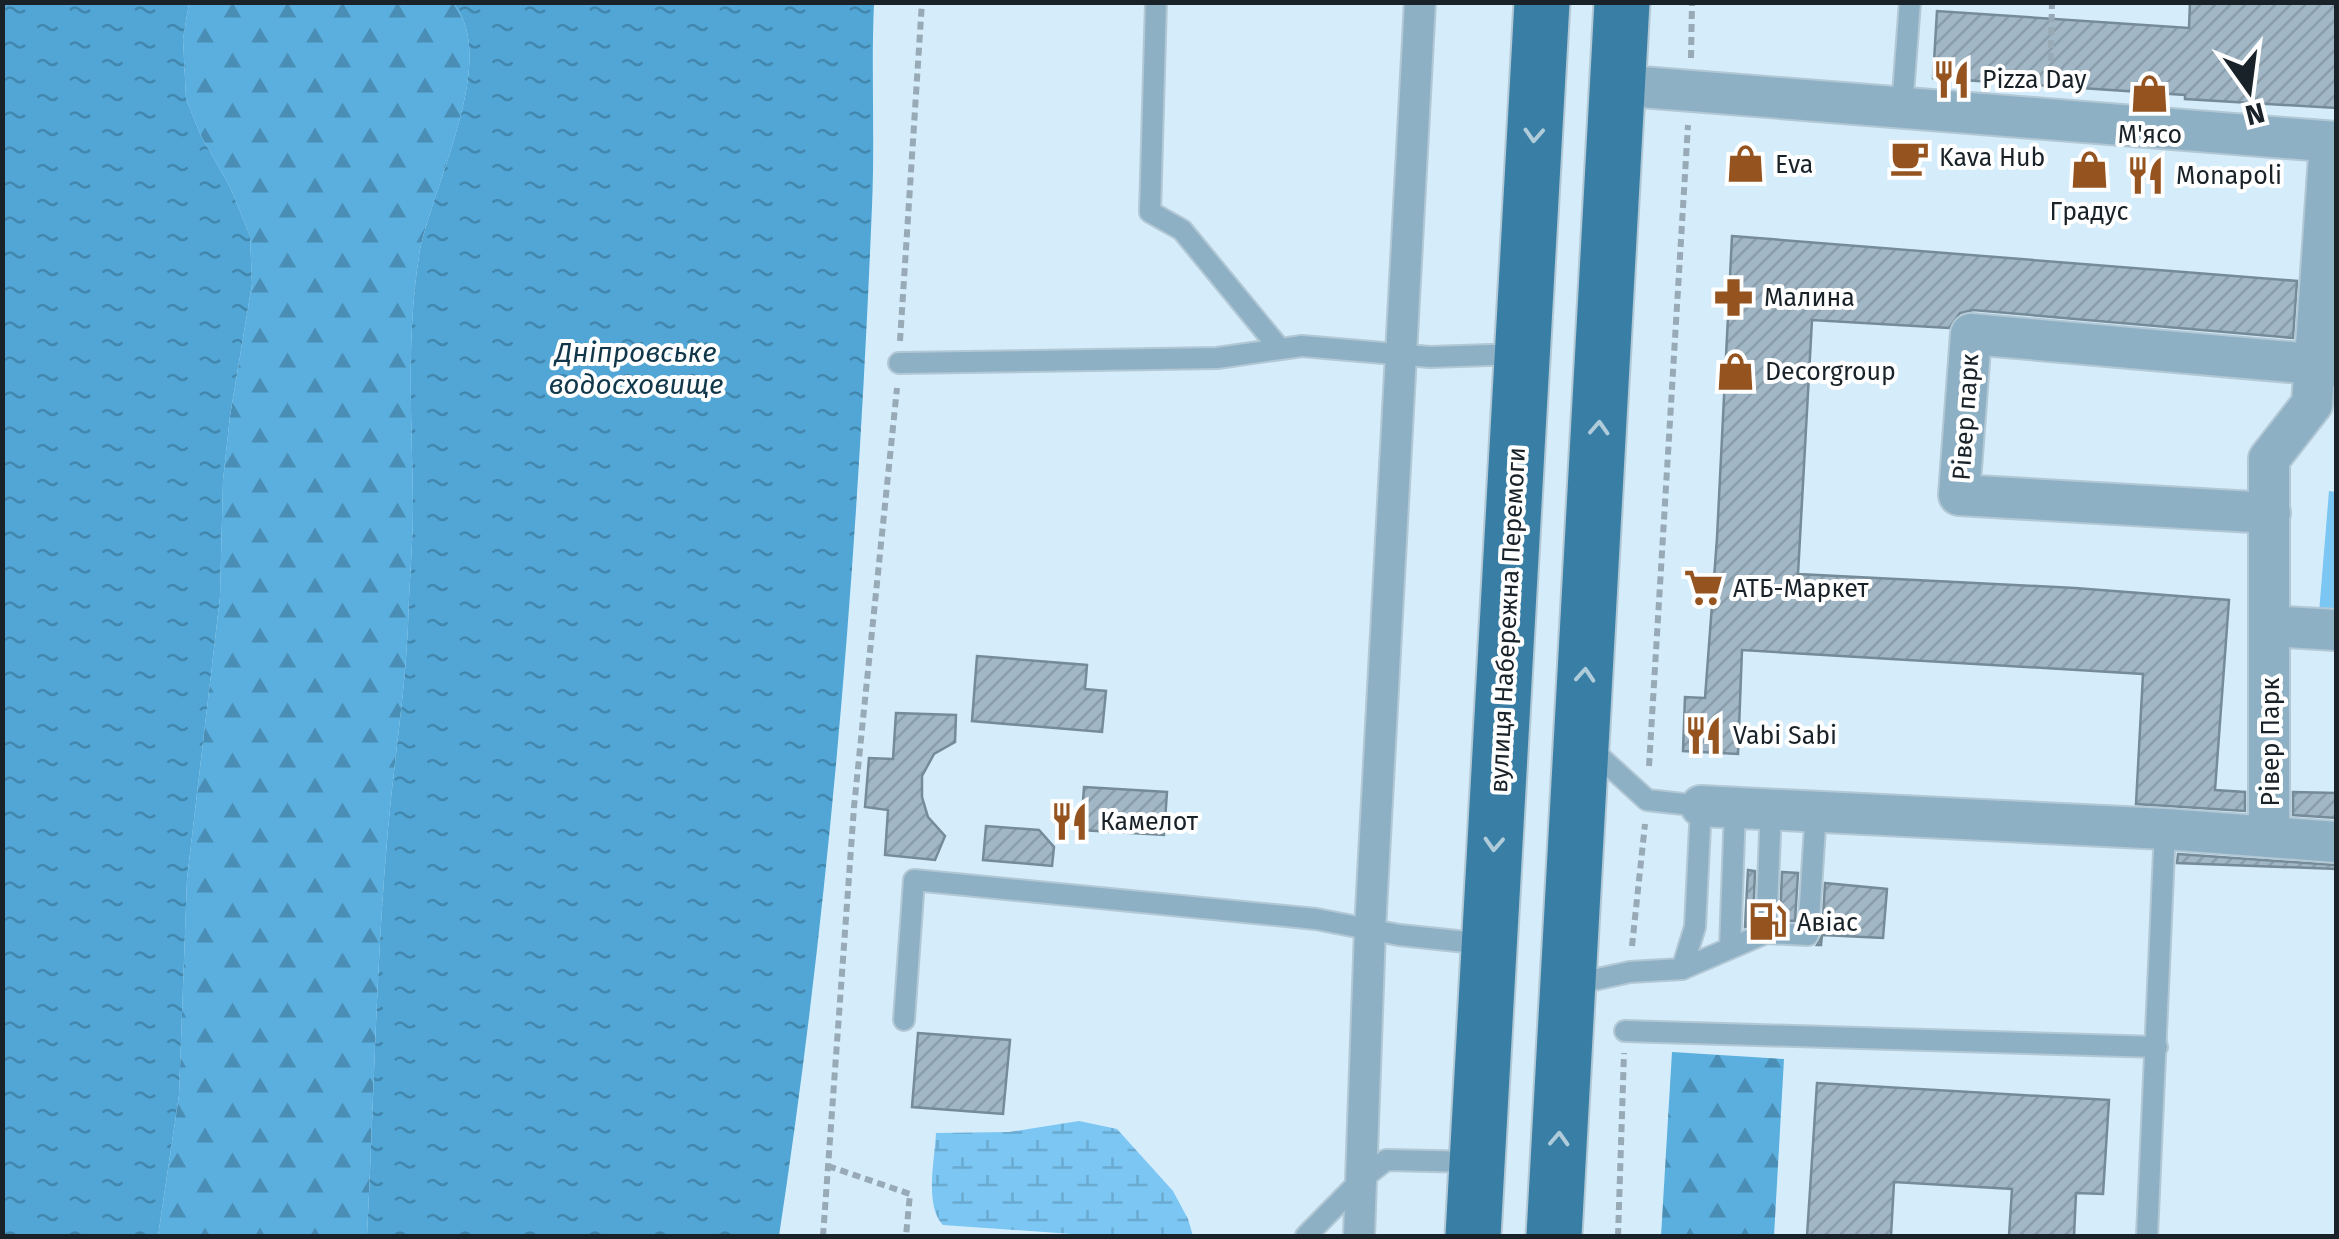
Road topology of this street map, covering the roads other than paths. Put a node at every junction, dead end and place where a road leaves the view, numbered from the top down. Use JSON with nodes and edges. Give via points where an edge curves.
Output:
{"nodes":[{"id":1,"x":1156,"y":2,"type":"edge"},
{"id":2,"x":1420,"y":2,"type":"edge"},
{"id":3,"x":1542,"y":2,"type":"edge"},
{"id":4,"x":1622,"y":2,"type":"edge"},
{"id":5,"x":1910,"y":2,"type":"edge"},
{"id":6,"x":1537,"y":82,"type":"junction"},
{"id":7,"x":1616,"y":85,"type":"junction"},
{"id":8,"x":1902,"y":108,"type":"junction"},
{"id":9,"x":2333,"y":142,"type":"edge"},
{"id":10,"x":1280,"y":349,"type":"junction"},
{"id":11,"x":1403,"y":353,"type":"junction"},
{"id":12,"x":1522,"y":354,"type":"junction"},
{"id":13,"x":899,"y":363,"type":"road end"},
{"id":14,"x":2327,"y":366,"type":"edge"},
{"id":15,"x":2270,"y":513,"type":"junction"},
{"id":16,"x":1514,"y":520,"type":"junction"},
{"id":17,"x":1594,"y":526,"type":"junction"},
{"id":18,"x":2336,"y":630,"type":"edge"},
{"id":19,"x":2270,"y":636,"type":"junction"},
{"id":20,"x":1581,"y":740,"type":"junction"},
{"id":21,"x":1736,"y":807,"type":"junction"},
{"id":22,"x":1816,"y":811,"type":"junction"},
{"id":23,"x":2165,"y":829,"type":"junction"},
{"id":24,"x":2269,"y":837,"type":"junction"},
{"id":25,"x":2336,"y":842,"type":"edge"},
{"id":26,"x":1370,"y":930,"type":"junction"},
{"id":27,"x":1766,"y":933,"type":"junction"},
{"id":28,"x":1488,"y":944,"type":"junction"},
{"id":29,"x":1730,"y":948,"type":"junction"},
{"id":30,"x":1682,"y":969,"type":"junction"},
{"id":31,"x":1568,"y":986,"type":"junction"},
{"id":32,"x":904,"y":1020,"type":"dead end"},
{"id":33,"x":1625,"y":1031,"type":"road end"},
{"id":34,"x":2157,"y":1047,"type":"junction"},
{"id":35,"x":1476,"y":1162,"type":"junction"},
{"id":36,"x":1362,"y":1178,"type":"junction"},
{"id":37,"x":1306,"y":1236,"type":"edge"},
{"id":38,"x":1359,"y":1236,"type":"edge"},
{"id":39,"x":1472,"y":1236,"type":"edge"},
{"id":40,"x":1554,"y":1236,"type":"edge"},
{"id":41,"x":2147,"y":1236,"type":"edge"}],
"edges":[{"from":1,"to":10,"type":"lane","via":[[1150,212],[1182,230]]},
{"from":2,"to":11,"type":"street"},
{"from":3,"to":6,"type":"main road","name":"вулиця Набережна Перемоги"},
{"from":4,"to":7,"type":"main road"},
{"from":5,"to":8,"type":"lane"},
{"from":6,"to":7,"type":"main road"},
{"from":6,"to":12,"type":"main road","name":"вулиця Набережна Перемоги","one_way":true},
{"from":7,"to":8,"type":"street"},
{"from":17,"to":7,"type":"main road","one_way":true},
{"from":8,"to":9,"type":"street"},
{"from":9,"to":14,"type":"street","name":"Рівер Парк"},
{"from":10,"to":11,"type":"lane"},
{"from":10,"to":13,"type":"lane","via":[[1217,358]]},
{"from":11,"to":12,"type":"lane"},
{"from":11,"to":26,"type":"street"},
{"from":12,"to":16,"type":"main road","name":"вулиця Набережна Перемоги"},
{"from":14,"to":15,"type":"street","name":"Рівер Парк","via":[[2312,404],[2270,460]]},
{"from":14,"to":15,"type":"street","name":"Рівер парк","via":[[1971,334],[1959,495]]},
{"from":15,"to":19,"type":"street","name":"Рівер Парк"},
{"from":16,"to":17,"type":"main road"},
{"from":16,"to":28,"type":"main road","name":"вулиця Набережна Перемоги","one_way":true},
{"from":20,"to":17,"type":"main road","one_way":true},
{"from":18,"to":19,"type":"street"},
{"from":19,"to":24,"type":"street","name":"Рівер Парк"},
{"from":20,"to":21,"type":"lane","via":[[1647,800]]},
{"from":20,"to":31,"type":"main road"},
{"from":21,"to":22,"type":"street"},
{"from":21,"to":27,"type":"lane"},
{"from":21,"to":29,"type":"lane"},
{"from":21,"to":30,"type":"lane"},
{"from":22,"to":23,"type":"street"},
{"from":22,"to":27,"type":"lane","via":[[1808,935]]},
{"from":23,"to":24,"type":"street"},
{"from":23,"to":34,"type":"lane"},
{"from":24,"to":25,"type":"street"},
{"from":26,"to":28,"type":"lane"},
{"from":26,"to":32,"type":"lane","via":[[1316,919],[914,880]]},
{"from":26,"to":36,"type":"street"},
{"from":27,"to":29,"type":"lane"},
{"from":28,"to":35,"type":"main road","name":"вулиця Набережна Перемоги"},
{"from":29,"to":30,"type":"lane"},
{"from":30,"to":31,"type":"lane"},
{"from":40,"to":31,"type":"main road","one_way":true},
{"from":33,"to":34,"type":"lane"},
{"from":34,"to":41,"type":"lane"},
{"from":35,"to":36,"type":"lane","via":[[1386,1160]]},
{"from":35,"to":39,"type":"main road","name":"вулиця Набережна Перемоги"},
{"from":36,"to":37,"type":"lane"},
{"from":36,"to":38,"type":"street"}]}
